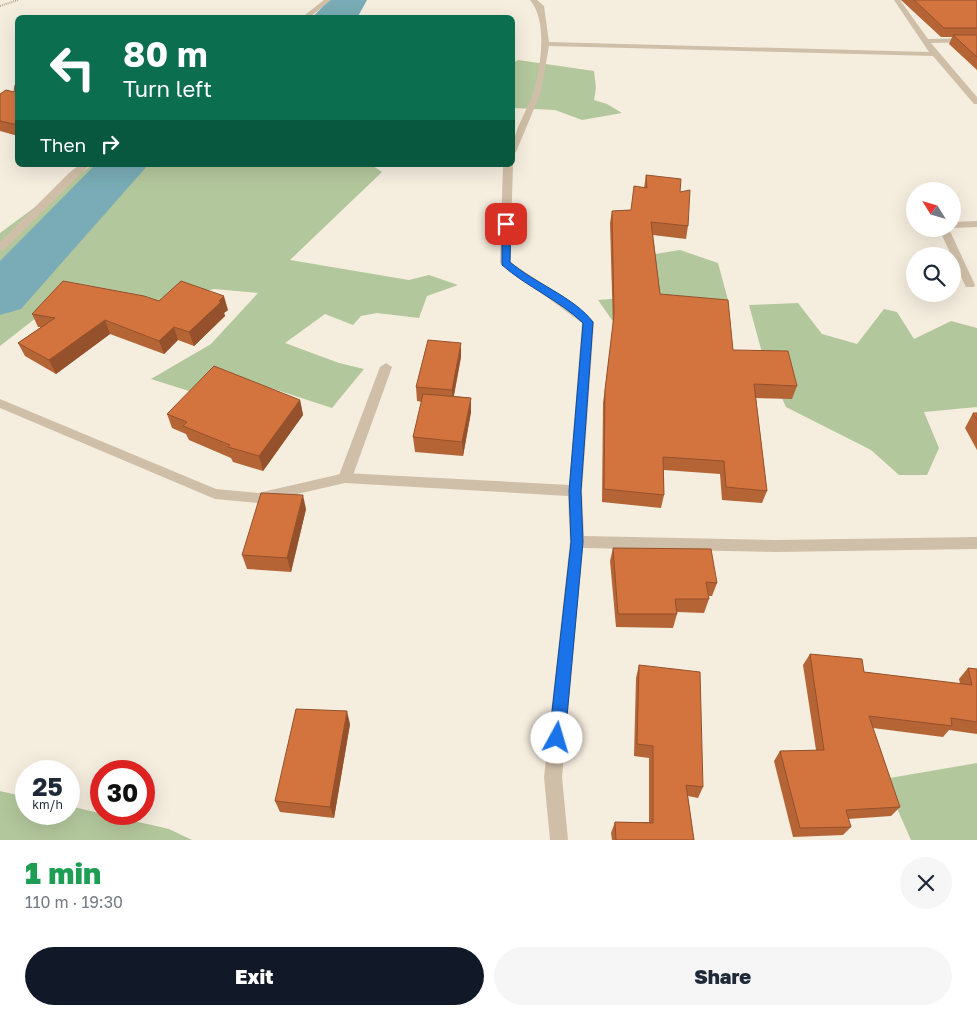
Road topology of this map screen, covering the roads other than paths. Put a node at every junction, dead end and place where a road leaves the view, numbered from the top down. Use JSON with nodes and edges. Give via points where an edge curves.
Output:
{"nodes":[{"id":1,"x":328,"y":0,"type":"edge"},
{"id":2,"x":533,"y":0,"type":"edge"},
{"id":3,"x":897,"y":0,"type":"edge"},
{"id":4,"x":542,"y":3,"type":"edge"},
{"id":5,"x":308,"y":15,"type":"edge"},
{"id":6,"x":977,"y":40,"type":"edge"},
{"id":7,"x":927,"y":41,"type":"junction"},
{"id":8,"x":546,"y":44,"type":"junction"},
{"id":9,"x":936,"y":54,"type":"junction"},
{"id":10,"x":977,"y":102,"type":"edge"},
{"id":11,"x":515,"y":145,"type":"edge"},
{"id":12,"x":82,"y":167,"type":"edge"},
{"id":13,"x":508,"y":167,"type":"edge"},
{"id":14,"x":977,"y":224,"type":"edge"},
{"id":15,"x":961,"y":225,"type":"edge"},
{"id":16,"x":948,"y":238,"type":"edge"},
{"id":17,"x":0,"y":248,"type":"edge"},
{"id":18,"x":970,"y":285,"type":"dead end"},
{"id":19,"x":386,"y":367,"type":"dead end"},
{"id":20,"x":0,"y":403,"type":"edge"},
{"id":21,"x":345,"y":478,"type":"junction"},
{"id":22,"x":575,"y":491,"type":"junction"},
{"id":23,"x":577,"y":542,"type":"junction"},
{"id":24,"x":977,"y":543,"type":"edge"},
{"id":25,"x":559,"y":840,"type":"edge"}],
"edges":[{"from":1,"to":5,"type":"street"},
{"from":2,"to":4,"type":"street"},
{"from":3,"to":7,"type":"street"},
{"from":4,"to":8,"type":"street"},
{"from":6,"to":7,"type":"street"},
{"from":7,"to":9,"type":"street"},
{"from":8,"to":9,"type":"street"},
{"from":8,"to":11,"type":"street","via":[[537,92]]},
{"from":9,"to":10,"type":"street"},
{"from":12,"to":17,"type":"street"},
{"from":13,"to":22,"type":"street","via":[[505,263],[588,322]]},
{"from":14,"to":15,"type":"street"},
{"from":16,"to":18,"type":"street"},
{"from":19,"to":21,"type":"street"},
{"from":20,"to":21,"type":"street","via":[[214,494],[258,498]]},
{"from":21,"to":22,"type":"street"},
{"from":22,"to":23,"type":"street"},
{"from":23,"to":24,"type":"street","via":[[776,546]]},
{"from":23,"to":25,"type":"street","via":[[553,777]]}]}
